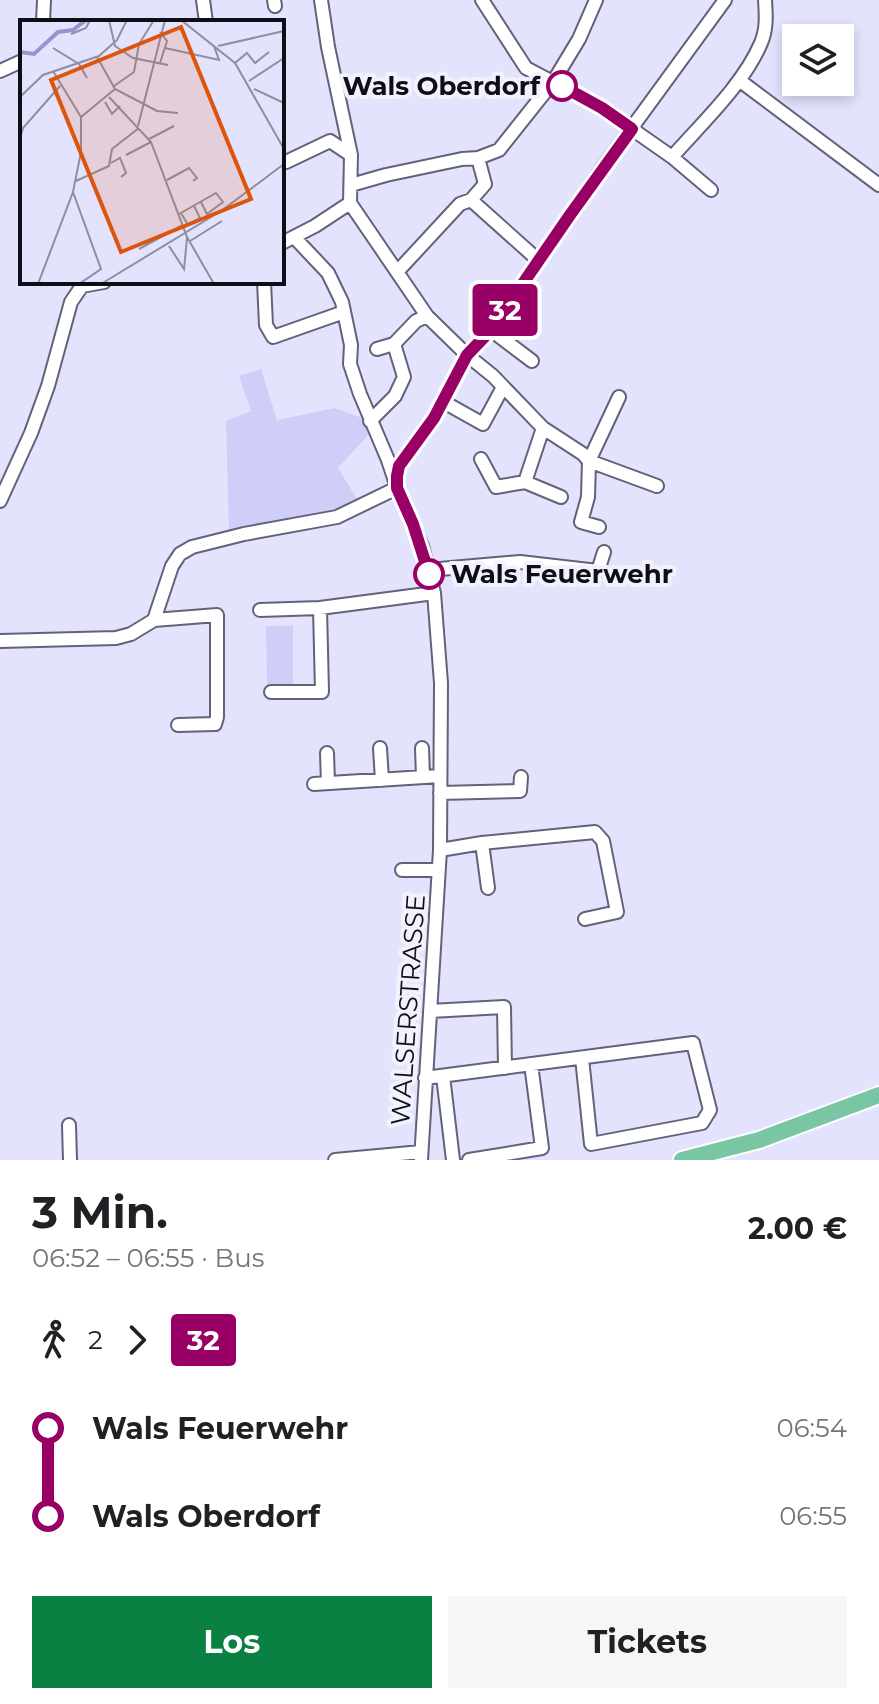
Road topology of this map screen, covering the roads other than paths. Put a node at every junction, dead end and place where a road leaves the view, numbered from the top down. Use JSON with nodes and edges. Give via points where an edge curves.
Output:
{"nodes":[{"id":1,"x":44,"y":0,"type":"edge"},
{"id":2,"x":203,"y":0,"type":"edge"},
{"id":3,"x":321,"y":0,"type":"edge"},
{"id":4,"x":482,"y":0,"type":"edge"},
{"id":5,"x":596,"y":0,"type":"edge"},
{"id":6,"x":725,"y":0,"type":"edge"},
{"id":7,"x":765,"y":0,"type":"edge"},
{"id":8,"x":43,"y":20,"type":"edge"},
{"id":9,"x":206,"y":20,"type":"edge"},
{"id":10,"x":20,"y":62,"type":"edge"},
{"id":11,"x":0,"y":71,"type":"edge"},
{"id":12,"x":739,"y":80,"type":"junction"},
{"id":13,"x":553,"y":82,"type":"junction"},
{"id":14,"x":632,"y":129,"type":"junction"},
{"id":15,"x":351,"y":155,"type":"junction"},
{"id":16,"x":672,"y":157,"type":"junction"},
{"id":17,"x":478,"y":158,"type":"junction"},
{"id":18,"x":284,"y":161,"type":"edge"},
{"id":19,"x":351,"y":185,"type":"junction"},
{"id":20,"x":879,"y":185,"type":"edge"},
{"id":21,"x":711,"y":190,"type":"dead end"},
{"id":22,"x":471,"y":200,"type":"junction"},
{"id":23,"x":350,"y":203,"type":"junction"},
{"id":24,"x":288,"y":240,"type":"edge"},
{"id":25,"x":538,"y":260,"type":"junction"},
{"id":26,"x":397,"y":272,"type":"junction"},
{"id":27,"x":82,"y":284,"type":"edge"},
{"id":28,"x":264,"y":284,"type":"edge"},
{"id":29,"x":344,"y":312,"type":"junction"},
{"id":30,"x":427,"y":316,"type":"junction"},
{"id":31,"x":491,"y":330,"type":"junction"},
{"id":32,"x":394,"y":344,"type":"junction"},
{"id":33,"x":377,"y":349,"type":"dead end"},
{"id":34,"x":467,"y":355,"type":"junction"},
{"id":35,"x":532,"y":361,"type":"dead end"},
{"id":36,"x":503,"y":387,"type":"junction"},
{"id":37,"x":619,"y":397,"type":"dead end"},
{"id":38,"x":442,"y":401,"type":"junction"},
{"id":39,"x":370,"y":421,"type":"junction"},
{"id":40,"x":543,"y":428,"type":"junction"},
{"id":41,"x":481,"y":459,"type":"dead end"},
{"id":42,"x":589,"y":461,"type":"junction"},
{"id":43,"x":525,"y":482,"type":"junction"},
{"id":44,"x":657,"y":486,"type":"dead end"},
{"id":45,"x":397,"y":488,"type":"junction"},
{"id":46,"x":561,"y":497,"type":"dead end"},
{"id":47,"x":0,"y":501,"type":"edge"},
{"id":48,"x":599,"y":527,"type":"dead end"},
{"id":49,"x":604,"y":552,"type":"dead end"},
{"id":50,"x":428,"y":570,"type":"junction"},
{"id":51,"x":434,"y":593,"type":"junction"},
{"id":52,"x":320,"y":608,"type":"junction"},
{"id":53,"x":260,"y":610,"type":"dead end"},
{"id":54,"x":154,"y":620,"type":"junction"},
{"id":55,"x":0,"y":641,"type":"edge"},
{"id":56,"x":271,"y":692,"type":"dead end"},
{"id":57,"x":178,"y":725,"type":"dead end"},
{"id":58,"x":380,"y":748,"type":"dead end"},
{"id":59,"x":422,"y":748,"type":"dead end"},
{"id":60,"x":327,"y":753,"type":"dead end"},
{"id":61,"x":440,"y":776,"type":"junction"},
{"id":62,"x":423,"y":777,"type":"junction"},
{"id":63,"x":521,"y":777,"type":"dead end"},
{"id":64,"x":382,"y":780,"type":"junction"},
{"id":65,"x":328,"y":783,"type":"junction"},
{"id":66,"x":314,"y":784,"type":"dead end"},
{"id":67,"x":440,"y":793,"type":"junction"},
{"id":68,"x":482,"y":843,"type":"junction"},
{"id":69,"x":440,"y":850,"type":"junction"},
{"id":70,"x":402,"y":870,"type":"dead end"},
{"id":71,"x":438,"y":870,"type":"junction"},
{"id":72,"x":488,"y":888,"type":"dead end"},
{"id":73,"x":585,"y":919,"type":"dead end"},
{"id":74,"x":430,"y":1011,"type":"junction"},
{"id":75,"x":582,"y":1058,"type":"junction"},
{"id":76,"x":531,"y":1064,"type":"junction"},
{"id":77,"x":505,"y":1068,"type":"junction"},
{"id":78,"x":443,"y":1076,"type":"junction"},
{"id":79,"x":425,"y":1078,"type":"junction"},
{"id":80,"x":879,"y":1095,"type":"edge"},
{"id":81,"x":69,"y":1125,"type":"dead end"},
{"id":82,"x":421,"y":1156,"type":"edge"},
{"id":83,"x":70,"y":1160,"type":"edge"},
{"id":84,"x":335,"y":1160,"type":"edge"},
{"id":85,"x":453,"y":1160,"type":"edge"},
{"id":86,"x":469,"y":1160,"type":"edge"},
{"id":87,"x":682,"y":1160,"type":"edge"}],
"edges":[{"from":1,"to":8,"type":"street"},
{"from":2,"to":9,"type":"street"},
{"from":3,"to":15,"type":"street"},
{"from":4,"to":13,"type":"street","via":[[526,68]]},
{"from":5,"to":13,"type":"street"},
{"from":6,"to":14,"type":"street"},
{"from":7,"to":12,"type":"street","via":[[761,42]]},
{"from":10,"to":11,"type":"street"},
{"from":12,"to":16,"type":"street"},
{"from":12,"to":20,"type":"street"},
{"from":13,"to":14,"type":"street"},
{"from":13,"to":17,"type":"street","via":[[499,150]]},
{"from":14,"to":16,"type":"street"},
{"from":14,"to":25,"type":"street"},
{"from":15,"to":18,"type":"street","via":[[330,141]]},
{"from":15,"to":19,"type":"street"},
{"from":16,"to":21,"type":"street"},
{"from":17,"to":19,"type":"street"},
{"from":17,"to":22,"type":"street","via":[[485,184]]},
{"from":19,"to":23,"type":"street"},
{"from":22,"to":25,"type":"street"},
{"from":22,"to":26,"type":"street","via":[[460,204]]},
{"from":23,"to":24,"type":"street"},
{"from":23,"to":26,"type":"street"},
{"from":24,"to":29,"type":"street","name":"WALSERSTRASSE","via":[[328,273]]},
{"from":25,"to":31,"type":"street"},
{"from":26,"to":30,"type":"street"},
{"from":27,"to":47,"type":"street","via":[[71,302],[31,433]]},
{"from":28,"to":29,"type":"street","via":[[266,325],[273,337]]},
{"from":29,"to":39,"type":"street","name":"WALSERSTRASSE","via":[[350,364]]},
{"from":30,"to":32,"type":"street"},
{"from":30,"to":34,"type":"street"},
{"from":31,"to":34,"type":"street"},
{"from":31,"to":35,"type":"street"},
{"from":32,"to":33,"type":"street"},
{"from":32,"to":39,"type":"street","via":[[404,377],[395,396]]},
{"from":34,"to":36,"type":"street"},
{"from":34,"to":38,"type":"street"},
{"from":36,"to":38,"type":"street","via":[[483,424]]},
{"from":36,"to":40,"type":"street"},
{"from":37,"to":42,"type":"street"},
{"from":38,"to":45,"type":"street","via":[[399,466]]},
{"from":39,"to":45,"type":"street","name":"WALSERSTRASSE"},
{"from":40,"to":42,"type":"street"},
{"from":40,"to":43,"type":"street"},
{"from":41,"to":43,"type":"street","via":[[496,487]]},
{"from":42,"to":44,"type":"street"},
{"from":42,"to":48,"type":"street","via":[[581,522]]},
{"from":43,"to":46,"type":"street"},
{"from":45,"to":50,"type":"street","name":"WALSERSTRASSE"},
{"from":45,"to":54,"type":"street","via":[[337,517],[192,547],[172,566]]},
{"from":49,"to":50,"type":"street","via":[[598,571],[520,562]]},
{"from":50,"to":51,"type":"street","name":"WALSERSTRASSE"},
{"from":51,"to":52,"type":"street"},
{"from":51,"to":61,"type":"street","name":"WALSERSTRASSE","via":[[441,669]]},
{"from":52,"to":53,"type":"street"},
{"from":52,"to":56,"type":"street","via":[[322,692]]},
{"from":54,"to":55,"type":"street","via":[[116,638]]},
{"from":54,"to":57,"type":"street","via":[[217,615],[215,724]]},
{"from":58,"to":64,"type":"street"},
{"from":59,"to":62,"type":"street"},
{"from":60,"to":65,"type":"street"},
{"from":61,"to":62,"type":"street"},
{"from":61,"to":67,"type":"street","name":"WALSERSTRASSE"},
{"from":62,"to":64,"type":"street"},
{"from":63,"to":67,"type":"street","via":[[521,797]]},
{"from":64,"to":65,"type":"street"},
{"from":65,"to":66,"type":"street"},
{"from":67,"to":69,"type":"street","name":"WALSERSTRASSE"},
{"from":68,"to":69,"type":"street"},
{"from":68,"to":72,"type":"street"},
{"from":68,"to":73,"type":"street","via":[[595,832],[603,841],[617,912]]},
{"from":69,"to":71,"type":"street","name":"WALSERSTRASSE"},
{"from":70,"to":71,"type":"street","name":"WALSERSTRASSE"},
{"from":71,"to":74,"type":"street","name":"WALSERSTRASSE"},
{"from":74,"to":77,"type":"street","via":[[504,1007]]},
{"from":74,"to":79,"type":"street","name":"WALSERSTRASSE"},
{"from":75,"to":75,"type":"street","via":[[693,1043],[710,1110],[702,1123],[591,1144]]},
{"from":75,"to":76,"type":"street"},
{"from":76,"to":77,"type":"street"},
{"from":76,"to":86,"type":"street","via":[[542,1148]]},
{"from":77,"to":78,"type":"street"},
{"from":78,"to":79,"type":"street"},
{"from":78,"to":85,"type":"street"},
{"from":79,"to":82,"type":"street","name":"WALSERSTRASSE"},
{"from":80,"to":87,"type":"main road","via":[[759,1140]]},
{"from":81,"to":83,"type":"street"},
{"from":82,"to":84,"type":"street","name":"WALSERSTRASSE"}]}
